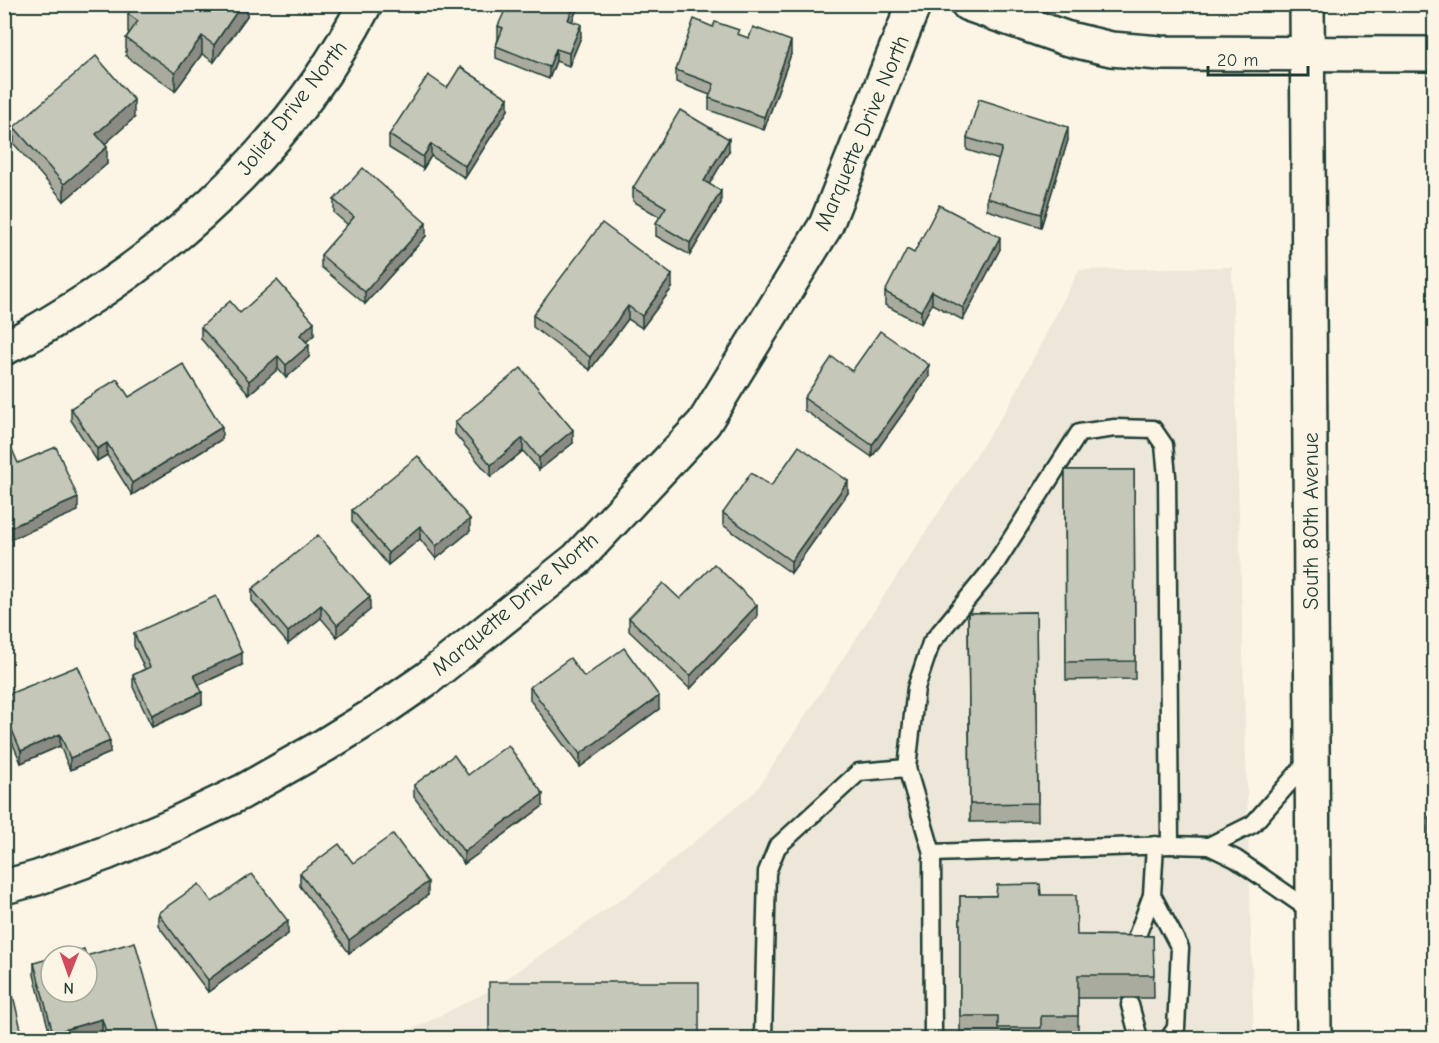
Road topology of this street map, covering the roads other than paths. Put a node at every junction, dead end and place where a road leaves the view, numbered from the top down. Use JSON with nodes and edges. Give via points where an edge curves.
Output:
{"nodes":[{"id":1,"x":365,"y":4,"type":"edge"},
{"id":2,"x":914,"y":4,"type":"edge"},
{"id":3,"x":968,"y":4,"type":"edge"},
{"id":4,"x":1307,"y":4,"type":"edge"},
{"id":5,"x":1434,"y":54,"type":"edge"},
{"id":6,"x":1307,"y":55,"type":"junction"},
{"id":7,"x":4,"y":348,"type":"edge"},
{"id":8,"x":1313,"y":755,"type":"junction"},
{"id":9,"x":907,"y":768,"type":"junction"},
{"id":10,"x":1163,"y":845,"type":"junction"},
{"id":11,"x":1209,"y":846,"type":"junction"},
{"id":12,"x":932,"y":853,"type":"junction"},
{"id":13,"x":4,"y":887,"type":"edge"},
{"id":14,"x":1152,"y":895,"type":"junction"},
{"id":15,"x":1314,"y":913,"type":"junction"},
{"id":16,"x":1130,"y":956,"type":"edge"},
{"id":17,"x":1130,"y":1005,"type":"edge"},
{"id":18,"x":763,"y":1038,"type":"edge"},
{"id":19,"x":933,"y":1038,"type":"edge"},
{"id":20,"x":1139,"y":1038,"type":"edge"},
{"id":21,"x":1169,"y":1038,"type":"edge"},
{"id":22,"x":1314,"y":1038,"type":"edge"}],
"edges":[{"from":1,"to":7,"type":"street","name":"Joliet Drive North","via":[[323,75],[270,144],[220,198],[129,273],[26,339]]},
{"from":2,"to":13,"type":"street","name":"Marquette Drive North","via":[[820,235],[704,423],[578,559],[428,678],[326,745],[173,825],[106,853]]},
{"from":3,"to":6,"type":"street","via":[[1065,38],[1111,49]]},
{"from":4,"to":6,"type":"street","name":"South 80th Avenue"},
{"from":5,"to":6,"type":"street"},
{"from":6,"to":8,"type":"street","name":"South 80th Avenue"},
{"from":8,"to":11,"type":"lane","via":[[1252,824]]},
{"from":8,"to":15,"type":"street","name":"South 80th Avenue"},
{"from":9,"to":10,"type":"lane","via":[[916,688],[931,643],[992,569],[1079,432],[1154,429],[1164,445],[1167,476]]},
{"from":9,"to":12,"type":"lane"},
{"from":9,"to":18,"type":"lane","via":[[859,771],[777,847],[767,872]]},
{"from":10,"to":11,"type":"lane"},
{"from":10,"to":12,"type":"lane"},
{"from":10,"to":14,"type":"lane"},
{"from":11,"to":15,"type":"lane","via":[[1236,859]]},
{"from":12,"to":19,"type":"lane"},
{"from":14,"to":16,"type":"lane"},
{"from":14,"to":21,"type":"lane","via":[[1180,948],[1176,1028]]},
{"from":15,"to":22,"type":"street","name":"South 80th Avenue"},
{"from":17,"to":20,"type":"lane"}]}
